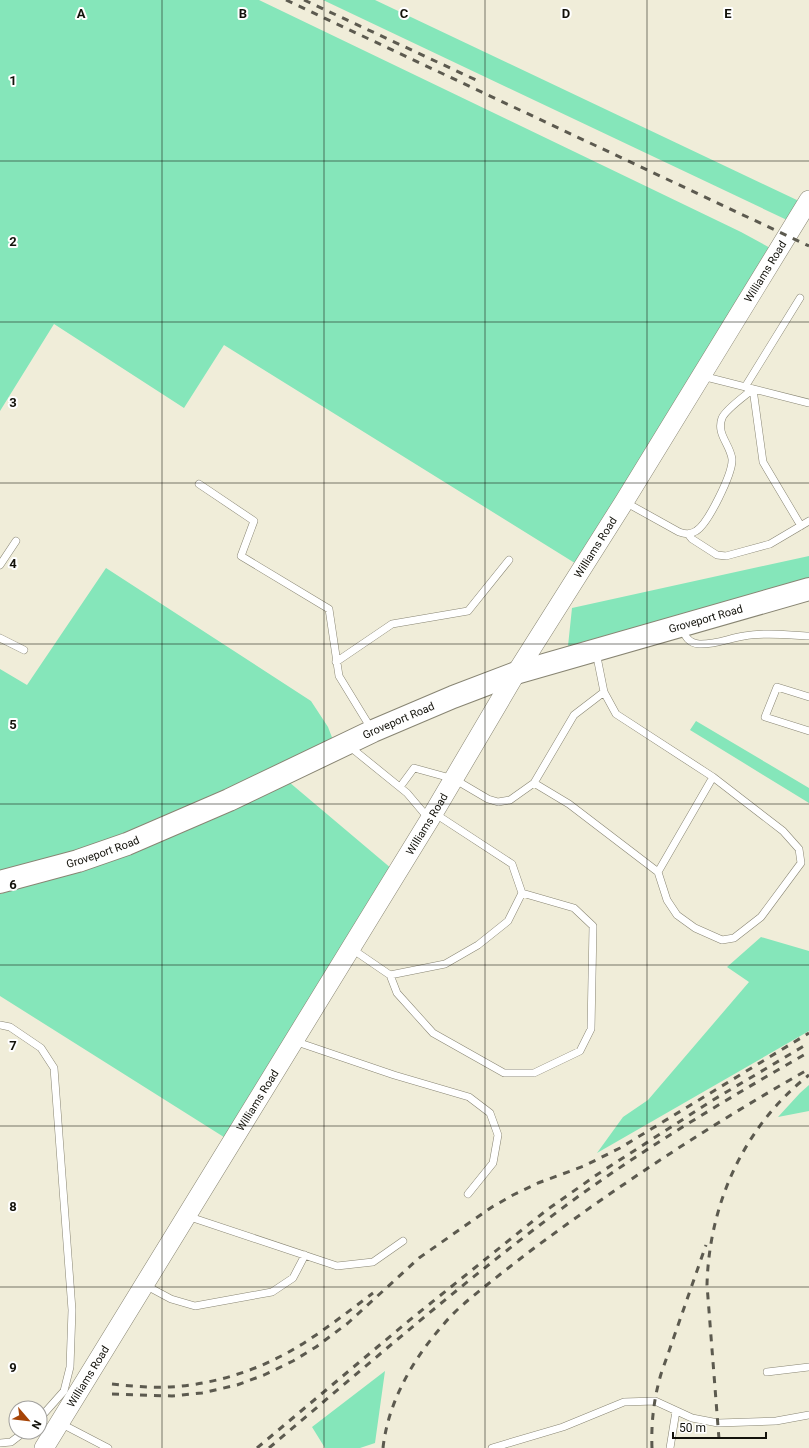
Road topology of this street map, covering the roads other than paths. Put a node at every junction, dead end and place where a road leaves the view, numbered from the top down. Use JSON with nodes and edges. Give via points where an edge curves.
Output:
{"nodes":[{"id":1,"x":809,"y":200,"type":"edge"},
{"id":2,"x":800,"y":298,"type":"dead end"},
{"id":3,"x":702,"y":376,"type":"junction"},
{"id":4,"x":745,"y":387,"type":"junction"},
{"id":5,"x":753,"y":389,"type":"junction"},
{"id":6,"x":809,"y":403,"type":"edge"},
{"id":7,"x":199,"y":484,"type":"dead end"},
{"id":8,"x":624,"y":502,"type":"junction"},
{"id":9,"x":809,"y":521,"type":"edge"},
{"id":10,"x":801,"y":526,"type":"junction"},
{"id":11,"x":688,"y":534,"type":"junction"},
{"id":12,"x":16,"y":541,"type":"dead end"},
{"id":13,"x":509,"y":560,"type":"dead end"},
{"id":14,"x":0,"y":565,"type":"edge"},
{"id":15,"x":809,"y":589,"type":"edge"},
{"id":16,"x":681,"y":625,"type":"junction"},
{"id":17,"x":809,"y":636,"type":"edge"},
{"id":18,"x":0,"y":638,"type":"edge"},
{"id":19,"x":596,"y":649,"type":"junction"},
{"id":20,"x":24,"y":650,"type":"dead end"},
{"id":21,"x":336,"y":662,"type":"junction"},
{"id":22,"x":516,"y":673,"type":"junction"},
{"id":23,"x":604,"y":692,"type":"junction"},
{"id":24,"x":809,"y":697,"type":"edge"},
{"id":25,"x":373,"y":731,"type":"junction"},
{"id":26,"x":809,"y":731,"type":"edge"},
{"id":27,"x":346,"y":744,"type":"junction"},
{"id":28,"x":713,"y":777,"type":"junction"},
{"id":29,"x":454,"y":779,"type":"junction"},
{"id":30,"x":534,"y":783,"type":"junction"},
{"id":31,"x":400,"y":787,"type":"junction"},
{"id":32,"x":431,"y":816,"type":"junction"},
{"id":33,"x":658,"y":872,"type":"junction"},
{"id":34,"x":0,"y":882,"type":"edge"},
{"id":35,"x":522,"y":893,"type":"junction"},
{"id":36,"x":351,"y":948,"type":"junction"},
{"id":37,"x":390,"y":975,"type":"junction"},
{"id":38,"x":0,"y":1025,"type":"edge"},
{"id":39,"x":294,"y":1041,"type":"junction"},
{"id":40,"x":468,"y":1194,"type":"dead end"},
{"id":41,"x":187,"y":1216,"type":"junction"},
{"id":42,"x":403,"y":1241,"type":"dead end"},
{"id":43,"x":306,"y":1255,"type":"junction"},
{"id":44,"x":145,"y":1285,"type":"junction"},
{"id":45,"x":809,"y":1367,"type":"edge"},
{"id":46,"x":767,"y":1372,"type":"dead end"},
{"id":47,"x":48,"y":1409,"type":"edge"},
{"id":48,"x":676,"y":1411,"type":"junction"},
{"id":49,"x":809,"y":1415,"type":"edge"},
{"id":50,"x":60,"y":1423,"type":"junction"},
{"id":51,"x":14,"y":1440,"type":"edge"},
{"id":52,"x":0,"y":1443,"type":"edge"},
{"id":53,"x":44,"y":1448,"type":"edge"},
{"id":54,"x":108,"y":1448,"type":"edge"},
{"id":55,"x":492,"y":1448,"type":"edge"},
{"id":56,"x":670,"y":1448,"type":"edge"}],
"edges":[{"from":1,"to":3,"type":"main road","name":"Williams Road"},
{"from":2,"to":4,"type":"lane"},
{"from":3,"to":4,"type":"lane"},
{"from":3,"to":8,"type":"main road","name":"Williams Road"},
{"from":4,"to":5,"type":"lane"},
{"from":5,"to":6,"type":"lane"},
{"from":5,"to":10,"type":"lane","via":[[763,462]]},
{"from":5,"to":11,"type":"lane","via":[[725,413],[722,419],[721,431],[732,458],[731,468],[724,488],[702,525],[697,531]]},
{"from":7,"to":21,"type":"lane","via":[[254,521],[241,556],[329,609]]},
{"from":8,"to":11,"type":"lane","via":[[679,532]]},
{"from":8,"to":22,"type":"main road","name":"Williams Road"},
{"from":9,"to":10,"type":"lane"},
{"from":10,"to":11,"type":"lane","via":[[770,544],[726,556],[717,555]]},
{"from":12,"to":14,"type":"lane"},
{"from":13,"to":21,"type":"lane","via":[[468,611],[392,624]]},
{"from":15,"to":16,"type":"main road","name":"Groveport Road"},
{"from":16,"to":17,"type":"lane","via":[[687,638],[698,644],[770,634]]},
{"from":16,"to":19,"type":"main road","name":"Groveport Road"},
{"from":18,"to":20,"type":"lane"},
{"from":19,"to":22,"type":"main road","name":"Groveport Road"},
{"from":19,"to":23,"type":"lane"},
{"from":21,"to":25,"type":"lane","via":[[338,676]]},
{"from":22,"to":25,"type":"main road","name":"Groveport Road"},
{"from":22,"to":29,"type":"main road","name":"Williams Road"},
{"from":23,"to":28,"type":"lane","via":[[616,714]]},
{"from":23,"to":30,"type":"lane","via":[[574,716]]},
{"from":24,"to":26,"type":"lane","via":[[777,687],[766,717]]},
{"from":25,"to":27,"type":"main road","name":"Groveport Road"},
{"from":27,"to":31,"type":"lane"},
{"from":27,"to":34,"type":"main road","name":"Groveport Road","via":[[229,800],[127,844]]},
{"from":28,"to":33,"type":"lane"},
{"from":28,"to":33,"type":"lane","via":[[783,831],[799,849],[801,862],[761,917],[734,938],[722,940],[696,928],[677,915],[667,900]]},
{"from":29,"to":30,"type":"lane","via":[[498,802],[510,800]]},
{"from":29,"to":31,"type":"lane","via":[[414,768]]},
{"from":29,"to":32,"type":"main road","name":"Williams Road"},
{"from":30,"to":33,"type":"lane","via":[[568,804]]},
{"from":31,"to":32,"type":"lane"},
{"from":32,"to":35,"type":"lane","via":[[512,864]]},
{"from":32,"to":36,"type":"main road","name":"Williams Road"},
{"from":35,"to":37,"type":"lane","via":[[508,921],[478,945],[445,964]]},
{"from":35,"to":37,"type":"lane","via":[[574,908],[594,926],[591,1029],[580,1051],[534,1073],[504,1073],[433,1033],[397,993]]},
{"from":36,"to":37,"type":"lane"},
{"from":36,"to":39,"type":"main road","name":"Williams Road"},
{"from":38,"to":47,"type":"lane","via":[[10,1027],[41,1048],[54,1068],[72,1310],[70,1367],[64,1391]]},
{"from":39,"to":40,"type":"lane","via":[[469,1097],[490,1113],[498,1136],[493,1163]]},
{"from":39,"to":41,"type":"main road","name":"Williams Road"},
{"from":41,"to":43,"type":"lane"},
{"from":41,"to":44,"type":"main road","name":"Williams Road"},
{"from":42,"to":43,"type":"lane","via":[[373,1262],[337,1266]]},
{"from":43,"to":44,"type":"lane","via":[[293,1278],[272,1292],[195,1306],[172,1299]]},
{"from":44,"to":50,"type":"main road","name":"Williams Road"},
{"from":45,"to":46,"type":"lane"},
{"from":48,"to":49,"type":"lane","via":[[692,1418],[718,1423],[776,1421]]},
{"from":48,"to":55,"type":"lane","via":[[654,1401],[624,1402],[563,1427]]},
{"from":48,"to":56,"type":"lane"},
{"from":50,"to":53,"type":"main road","name":"Williams Road"},
{"from":50,"to":54,"type":"lane"},
{"from":51,"to":52,"type":"lane"}]}
